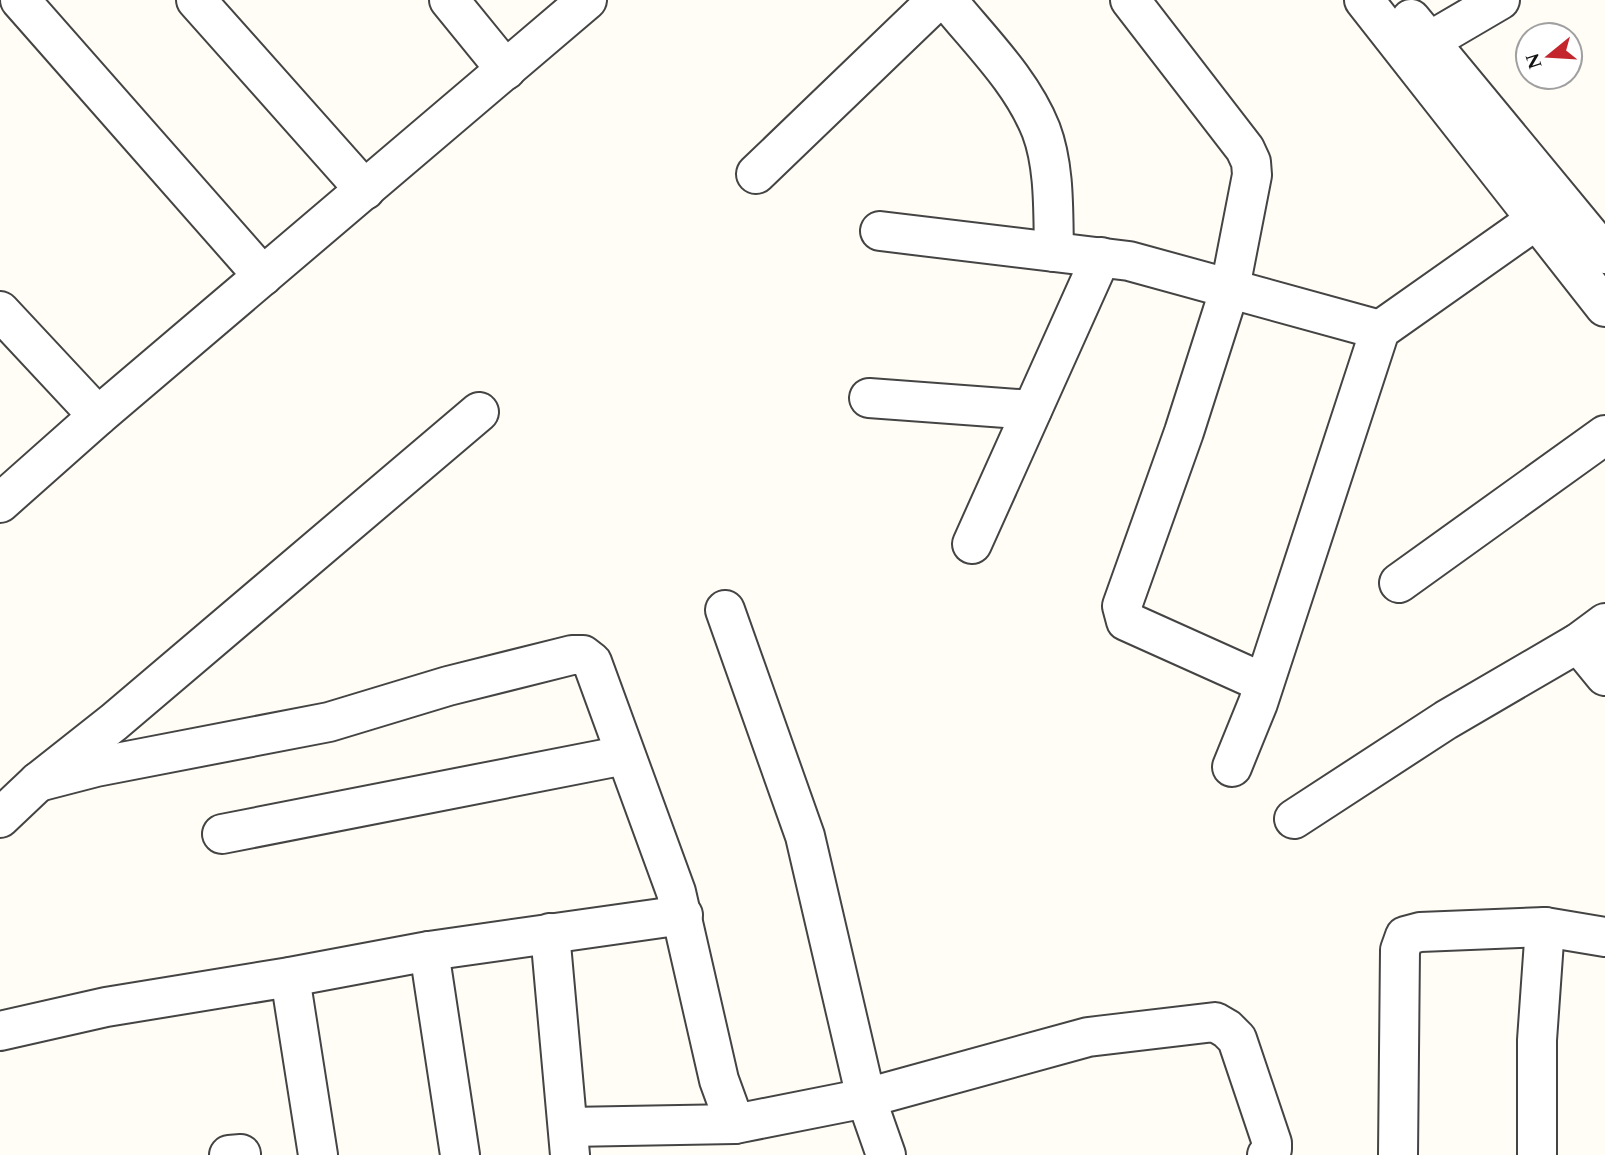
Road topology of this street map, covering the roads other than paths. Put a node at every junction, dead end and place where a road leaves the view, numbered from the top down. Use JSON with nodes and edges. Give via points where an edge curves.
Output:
{"nodes":[{"id":1,"x":20,"y":0,"type":"edge"},
{"id":2,"x":196,"y":0,"type":"edge"},
{"id":3,"x":449,"y":0,"type":"edge"},
{"id":4,"x":587,"y":0,"type":"edge"},
{"id":5,"x":937,"y":0,"type":"edge"},
{"id":6,"x":947,"y":0,"type":"edge"},
{"id":7,"x":1130,"y":0,"type":"edge"},
{"id":8,"x":1364,"y":0,"type":"edge"},
{"id":9,"x":1397,"y":0,"type":"edge"},
{"id":10,"x":1500,"y":0,"type":"edge"},
{"id":11,"x":1430,"y":41,"type":"junction"},
{"id":12,"x":506,"y":69,"type":"junction"},
{"id":13,"x":756,"y":174,"type":"dead end"},
{"id":14,"x":365,"y":190,"type":"junction"},
{"id":15,"x":1536,"y":220,"type":"junction"},
{"id":16,"x":880,"y":231,"type":"dead end"},
{"id":17,"x":1054,"y":252,"type":"junction"},
{"id":18,"x":1605,"y":254,"type":"edge"},
{"id":19,"x":1101,"y":257,"type":"junction"},
{"id":20,"x":263,"y":276,"type":"junction"},
{"id":21,"x":1230,"y":288,"type":"junction"},
{"id":22,"x":1605,"y":307,"type":"edge"},
{"id":23,"x":0,"y":311,"type":"edge"},
{"id":24,"x":1380,"y":330,"type":"junction"},
{"id":25,"x":869,"y":398,"type":"dead end"},
{"id":26,"x":1032,"y":411,"type":"junction"},
{"id":27,"x":479,"y":412,"type":"dead end"},
{"id":28,"x":98,"y":416,"type":"junction"},
{"id":29,"x":1605,"y":435,"type":"edge"},
{"id":30,"x":0,"y":503,"type":"edge"},
{"id":31,"x":972,"y":544,"type":"dead end"},
{"id":32,"x":1399,"y":583,"type":"dead end"},
{"id":33,"x":724,"y":610,"type":"dead end"},
{"id":34,"x":1592,"y":633,"type":"edge"},
{"id":35,"x":1605,"y":676,"type":"edge"},
{"id":36,"x":1264,"y":683,"type":"junction"},
{"id":37,"x":625,"y":755,"type":"junction"},
{"id":38,"x":1232,"y":766,"type":"dead end"},
{"id":39,"x":38,"y":782,"type":"junction"},
{"id":40,"x":0,"y":818,"type":"edge"},
{"id":41,"x":1294,"y":819,"type":"dead end"},
{"id":42,"x":222,"y":834,"type":"dead end"},
{"id":43,"x":683,"y":915,"type":"junction"},
{"id":44,"x":1545,"y":928,"type":"junction"},
{"id":45,"x":550,"y":933,"type":"junction"},
{"id":46,"x":1605,"y":937,"type":"edge"},
{"id":47,"x":429,"y":951,"type":"junction"},
{"id":48,"x":290,"y":977,"type":"junction"},
{"id":49,"x":0,"y":1031,"type":"edge"},
{"id":50,"x":866,"y":1098,"type":"junction"},
{"id":51,"x":735,"y":1124,"type":"junction"},
{"id":52,"x":569,"y":1141,"type":"edge"},
{"id":53,"x":318,"y":1155,"type":"edge"},
{"id":54,"x":460,"y":1155,"type":"edge"},
{"id":55,"x":886,"y":1155,"type":"edge"},
{"id":56,"x":1267,"y":1155,"type":"edge"},
{"id":57,"x":1398,"y":1155,"type":"edge"},
{"id":58,"x":1538,"y":1155,"type":"edge"}],
"edges":[{"from":1,"to":20,"type":"street"},
{"from":2,"to":14,"type":"street"},
{"from":3,"to":12,"type":"street"},
{"from":4,"to":12,"type":"street"},
{"from":5,"to":13,"type":"street"},
{"from":6,"to":17,"type":"street","via":[[1021,90],[1041,131],[1052,194]]},
{"from":7,"to":21,"type":"street","via":[[1251,162]]},
{"from":8,"to":15,"type":"street"},
{"from":9,"to":11,"type":"street"},
{"from":10,"to":11,"type":"street"},
{"from":11,"to":18,"type":"street"},
{"from":12,"to":14,"type":"street"},
{"from":14,"to":20,"type":"street"},
{"from":15,"to":22,"type":"street"},
{"from":15,"to":24,"type":"street"},
{"from":16,"to":17,"type":"street"},
{"from":17,"to":19,"type":"street"},
{"from":19,"to":21,"type":"street"},
{"from":19,"to":26,"type":"street"},
{"from":20,"to":28,"type":"street"},
{"from":21,"to":24,"type":"street"},
{"from":21,"to":36,"type":"street","via":[[1122,606],[1126,621]]},
{"from":23,"to":28,"type":"street"},
{"from":24,"to":36,"type":"street"},
{"from":25,"to":26,"type":"street"},
{"from":26,"to":31,"type":"street"},
{"from":27,"to":39,"type":"street"},
{"from":28,"to":30,"type":"street"},
{"from":29,"to":32,"type":"street"},
{"from":33,"to":50,"type":"street","via":[[805,836]]},
{"from":34,"to":35,"type":"street"},
{"from":34,"to":41,"type":"street","via":[[1446,720]]},
{"from":36,"to":38,"type":"street"},
{"from":37,"to":39,"type":"street","via":[[592,662],[583,655],[572,655],[448,685],[329,722]]},
{"from":37,"to":42,"type":"street"},
{"from":37,"to":43,"type":"street"},
{"from":39,"to":40,"type":"street"},
{"from":43,"to":45,"type":"street"},
{"from":43,"to":51,"type":"street","via":[[719,1080]]},
{"from":44,"to":46,"type":"street"},
{"from":44,"to":57,"type":"street","via":[[1405,936],[1400,950]]},
{"from":44,"to":58,"type":"street","via":[[1537,1040]]},
{"from":45,"to":47,"type":"street"},
{"from":45,"to":52,"type":"street"},
{"from":47,"to":48,"type":"street"},
{"from":47,"to":54,"type":"street"},
{"from":48,"to":49,"type":"street","via":[[106,1007]]},
{"from":48,"to":53,"type":"street"},
{"from":50,"to":51,"type":"street"},
{"from":50,"to":55,"type":"street"},
{"from":50,"to":56,"type":"street","via":[[1088,1037],[1216,1022],[1237,1039],[1272,1143]]},
{"from":51,"to":52,"type":"street"}]}
